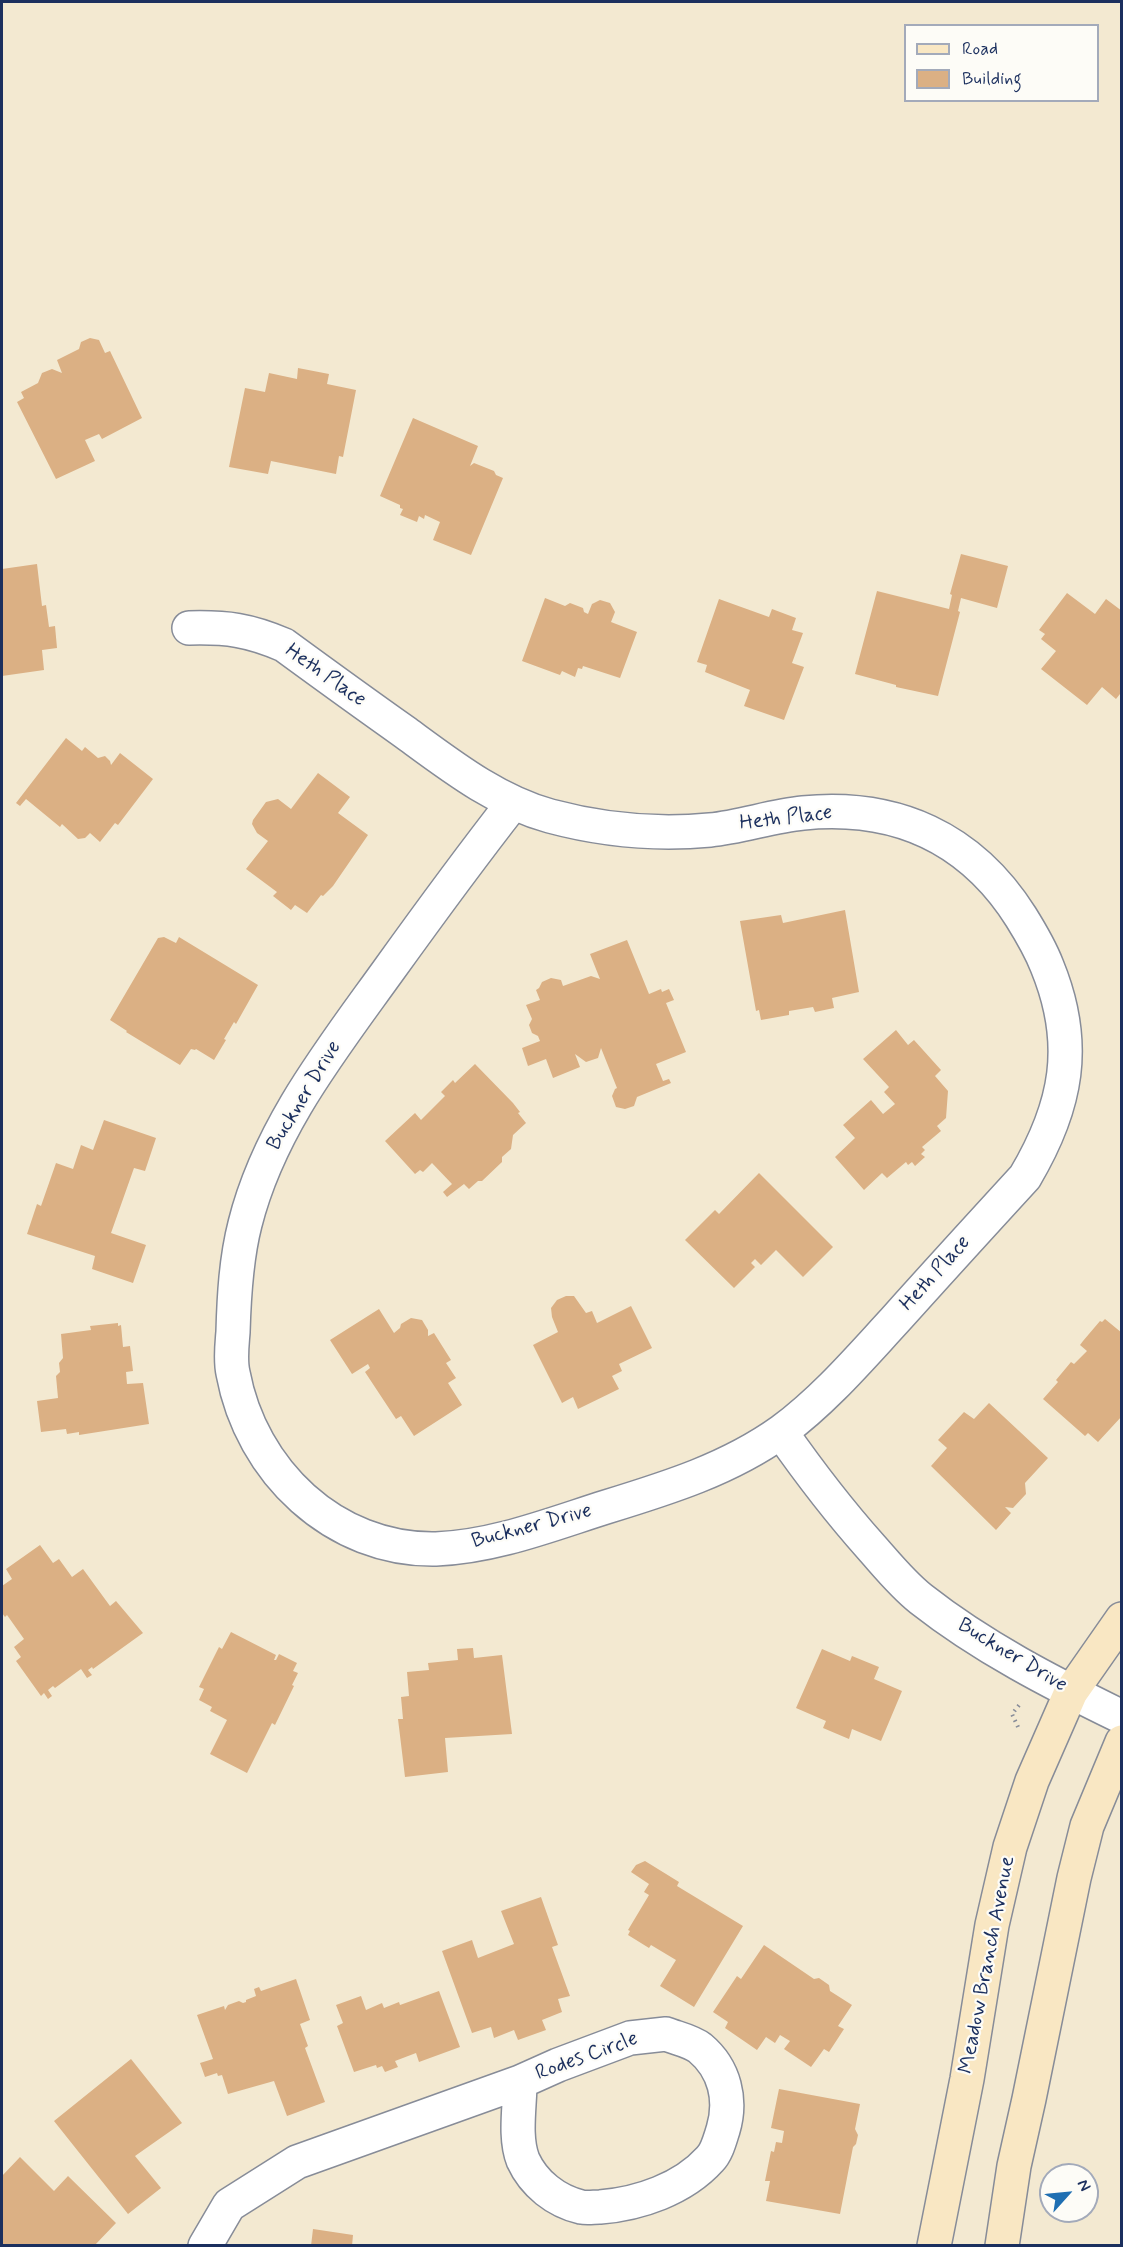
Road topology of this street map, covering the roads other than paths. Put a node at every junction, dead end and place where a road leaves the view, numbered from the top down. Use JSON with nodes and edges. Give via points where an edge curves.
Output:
{"nodes":[{"id":1,"x":189,"y":628,"type":"dead end"},
{"id":2,"x":513,"y":803,"type":"junction"},
{"id":3,"x":781,"y":1432,"type":"junction"},
{"id":4,"x":1122,"y":1619,"type":"edge"},
{"id":5,"x":1071,"y":1692,"type":"junction"},
{"id":6,"x":1122,"y":1717,"type":"edge"},
{"id":7,"x":1122,"y":1742,"type":"edge"},
{"id":8,"x":520,"y":2082,"type":"junction"},
{"id":9,"x":205,"y":2246,"type":"edge"},
{"id":10,"x":934,"y":2246,"type":"edge"},
{"id":11,"x":1002,"y":2246,"type":"edge"}],
"edges":[{"from":1,"to":2,"type":"street","name":"Heth Place","via":[[219,627],[256,633],[284,645],[438,756]]},
{"from":2,"to":3,"type":"street","name":"Heth Place","via":[[606,828],[653,832],[711,830],[803,813],[885,816],[954,844],[985,870],[1040,948],[1057,991],[1065,1036],[1065,1072],[1055,1115],[1042,1147],[1024,1177],[827,1394]]},
{"from":2,"to":3,"type":"street","name":"Buckner Drive","via":[[343,1033],[294,1107],[265,1164],[245,1224],[234,1292],[232,1369],[243,1414],[260,1450],[290,1488],[322,1515],[359,1536],[436,1549],[500,1539],[685,1482],[729,1463]]},
{"from":3,"to":5,"type":"street","name":"Buckner Drive","via":[[828,1498],[921,1599],[987,1645]]},
{"from":4,"to":5,"type":"main road","name":"Meadow Branch Avenue"},
{"from":5,"to":6,"type":"street","name":"Buckner Drive"},
{"from":5,"to":10,"type":"main road","name":"Meadow Branch Avenue","via":[[1032,1781],[1005,1867]]},
{"from":7,"to":11,"type":"main road","via":[[1087,1826],[1074,1878],[1014,2166]]},
{"from":8,"to":8,"type":"street","name":"Rodes Circle","via":[[630,2038],[666,2034],[698,2047],[718,2068],[728,2097],[728,2114],[712,2157],[694,2175],[645,2199],[583,2208],[552,2195],[523,2159],[519,2142]]},
{"from":8,"to":9,"type":"street","name":"Rodes Circle","via":[[297,2162],[230,2205]]}]}
